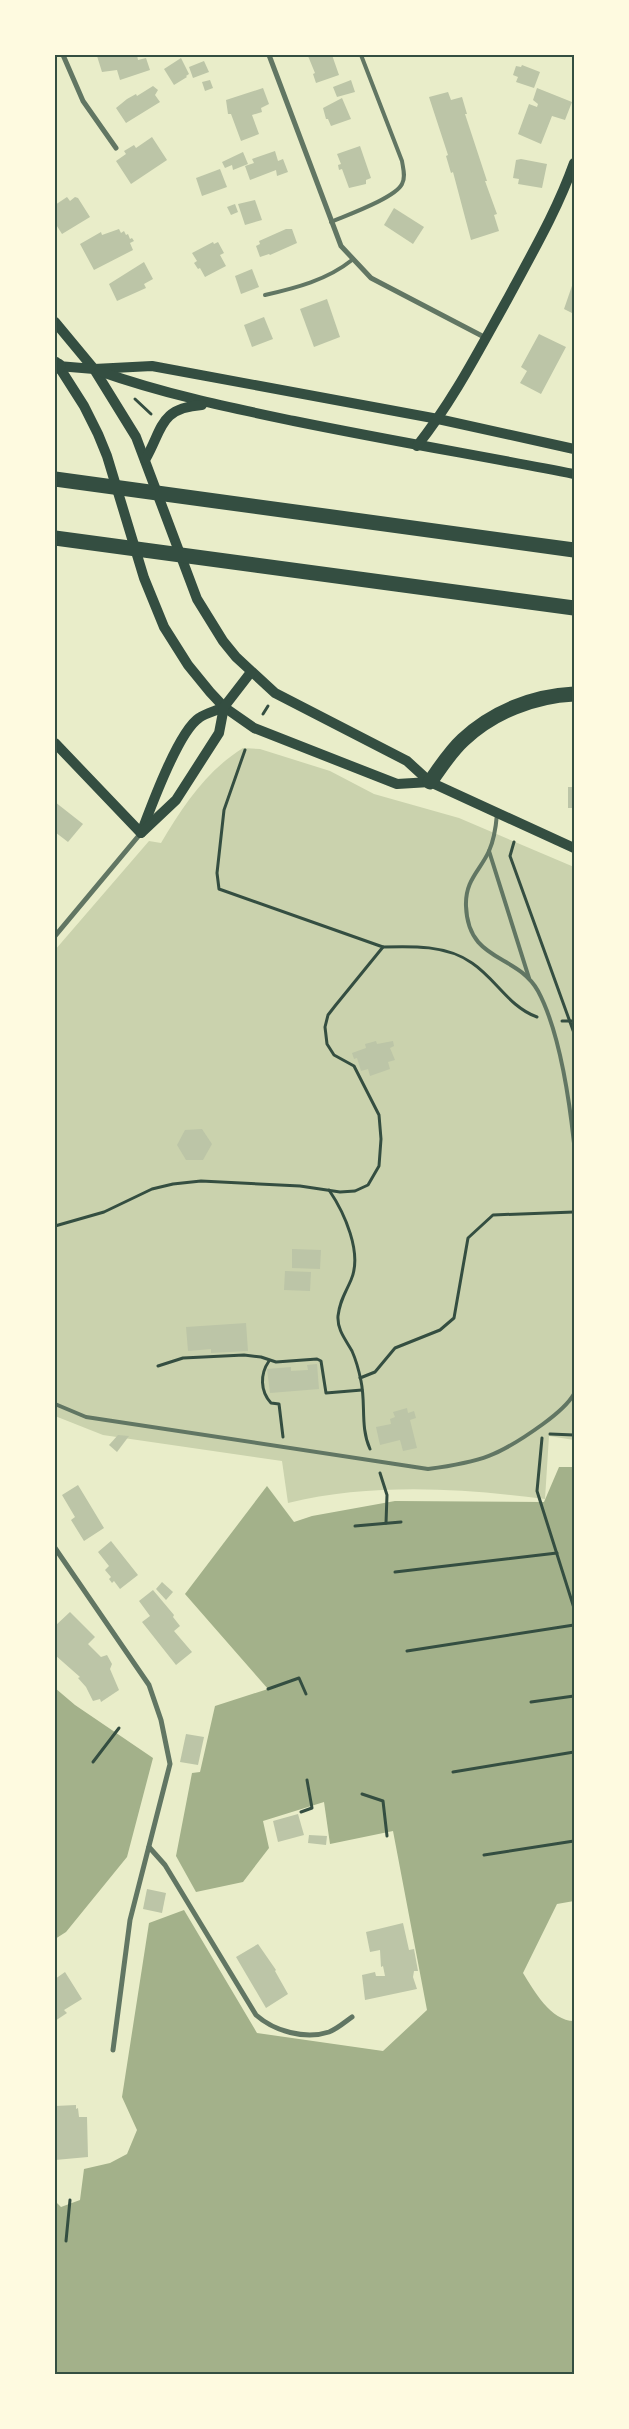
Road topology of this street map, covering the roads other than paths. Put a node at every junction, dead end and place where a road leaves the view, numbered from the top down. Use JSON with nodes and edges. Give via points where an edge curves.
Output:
{"nodes":[{"id":1,"x":63,"y":55,"type":"edge"},
{"id":2,"x":269,"y":55,"type":"edge"},
{"id":3,"x":361,"y":55,"type":"edge"},
{"id":4,"x":116,"y":148,"type":"dead end"},
{"id":5,"x":574,"y":163,"type":"edge"},
{"id":6,"x":331,"y":222,"type":"junction"},
{"id":7,"x":352,"y":260,"type":"junction"},
{"id":8,"x":265,"y":295,"type":"dead end"},
{"id":9,"x":55,"y":322,"type":"edge"},
{"id":10,"x":486,"y":338,"type":"junction"},
{"id":11,"x":56,"y":364,"type":"edge"},
{"id":12,"x":94,"y":369,"type":"junction"},
{"id":13,"x":212,"y":404,"type":"junction"},
{"id":14,"x":438,"y":420,"type":"junction"},
{"id":15,"x":417,"y":446,"type":"junction"},
{"id":16,"x":574,"y":449,"type":"edge"},
{"id":17,"x":146,"y":460,"type":"junction"},
{"id":18,"x":574,"y":474,"type":"edge"},
{"id":19,"x":55,"y":479,"type":"edge"},
{"id":20,"x":55,"y":538,"type":"edge"},
{"id":21,"x":574,"y":550,"type":"edge"},
{"id":22,"x":574,"y":608,"type":"edge"},
{"id":23,"x":251,"y":672,"type":"junction"},
{"id":24,"x":574,"y":694,"type":"edge"},
{"id":25,"x":224,"y":707,"type":"junction"},
{"id":26,"x":55,"y":743,"type":"edge"},
{"id":27,"x":430,"y":782,"type":"junction"},
{"id":28,"x":497,"y":814,"type":"junction"},
{"id":29,"x":141,"y":833,"type":"junction"},
{"id":30,"x":574,"y":848,"type":"edge"},
{"id":31,"x":489,"y":851,"type":"junction"},
{"id":32,"x":55,"y":936,"type":"edge"},
{"id":33,"x":530,"y":979,"type":"junction"},
{"id":34,"x":574,"y":1143,"type":"edge"},
{"id":35,"x":573,"y":1397,"type":"edge"},
{"id":36,"x":55,"y":1404,"type":"edge"},
{"id":37,"x":55,"y":1548,"type":"edge"},
{"id":38,"x":149,"y":1847,"type":"junction"},
{"id":39,"x":352,"y":2017,"type":"dead end"},
{"id":40,"x":114,"y":2050,"type":"dead end"}],
"edges":[{"from":1,"to":4,"type":"street","via":[[83,101]]},
{"from":2,"to":6,"type":"street"},
{"from":3,"to":6,"type":"lane","via":[[402,160],[404,177],[402,184],[390,194]]},
{"from":5,"to":10,"type":"main road","via":[[553,215]]},
{"from":6,"to":7,"type":"street","via":[[341,246]]},
{"from":7,"to":8,"type":"lane","via":[[337,272],[296,288]]},
{"from":7,"to":10,"type":"street","via":[[371,278]]},
{"from":9,"to":12,"type":"main road"},
{"from":10,"to":14,"type":"main road"},
{"from":11,"to":12,"type":"main road"},
{"from":11,"to":25,"type":"main road","via":[[84,406],[107,456],[144,578],[164,628],[188,665]]},
{"from":12,"to":13,"type":"main road","via":[[148,388]]},
{"from":12,"to":14,"type":"main road","via":[[152,366]]},
{"from":12,"to":17,"type":"main road","via":[[125,418]]},
{"from":13,"to":15,"type":"main road"},
{"from":13,"to":17,"type":"main road","via":[[178,409],[163,422]]},
{"from":14,"to":15,"type":"main road"},
{"from":14,"to":16,"type":"main road"},
{"from":15,"to":18,"type":"main road"},
{"from":17,"to":23,"type":"main road","via":[[197,599],[222,641]]},
{"from":19,"to":21,"type":"highway"},
{"from":20,"to":22,"type":"highway"},
{"from":23,"to":25,"type":"main road"},
{"from":23,"to":27,"type":"main road","via":[[275,694],[407,762]]},
{"from":24,"to":27,"type":"highway","via":[[535,700],[496,716],[462,741]]},
{"from":25,"to":27,"type":"main road","via":[[254,728],[397,784]]},
{"from":25,"to":29,"type":"main road","via":[[219,733],[176,800]]},
{"from":25,"to":29,"type":"main road","via":[[198,719],[185,735]]},
{"from":26,"to":29,"type":"main road"},
{"from":27,"to":28,"type":"main road"},
{"from":28,"to":30,"type":"main road"},
{"from":28,"to":31,"type":"lane"},
{"from":29,"to":32,"type":"street"},
{"from":31,"to":33,"type":"lane"},
{"from":31,"to":33,"type":"lane","via":[[470,881],[467,920],[473,936],[486,950]]},
{"from":33,"to":34,"type":"lane","via":[[550,1021],[566,1086]]},
{"from":35,"to":36,"type":"lane","via":[[535,1429],[491,1457],[468,1464],[428,1469],[86,1416]]},
{"from":37,"to":38,"type":"street","via":[[149,1685],[161,1720],[170,1764]]},
{"from":38,"to":39,"type":"street","via":[[165,1865],[256,2014],[269,2025],[300,2034],[329,2032]]},
{"from":38,"to":40,"type":"street","via":[[130,1920]]}]}
